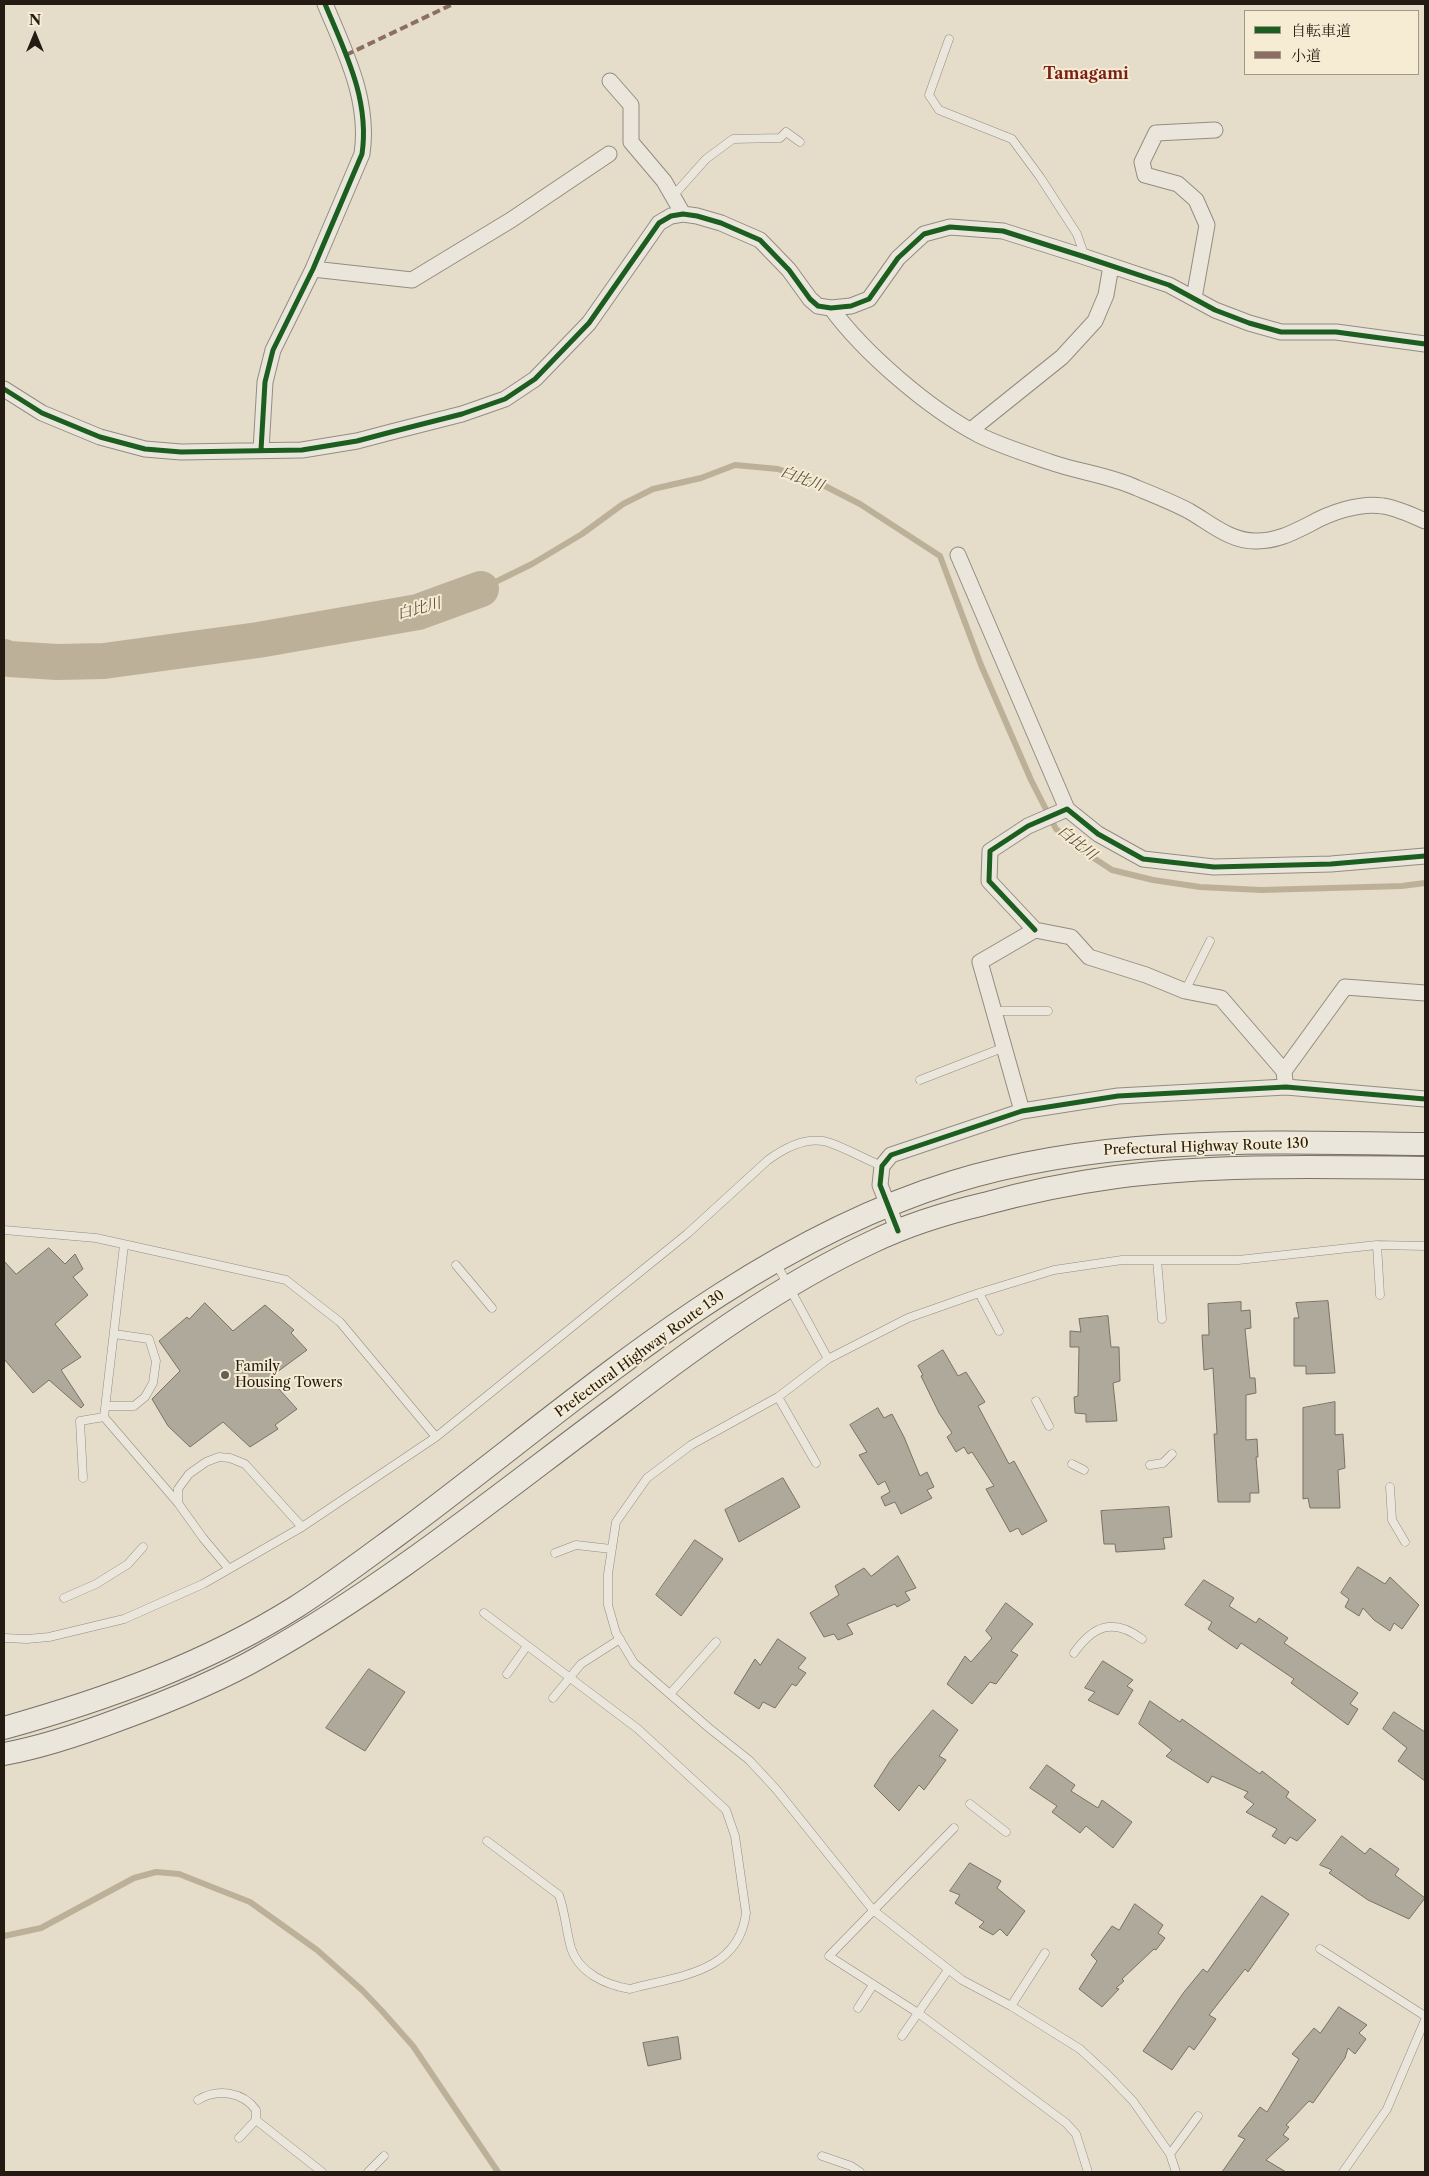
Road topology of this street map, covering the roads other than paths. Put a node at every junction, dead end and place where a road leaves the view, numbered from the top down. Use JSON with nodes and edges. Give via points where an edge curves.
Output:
{"nodes":[{"id":1,"x":325,"y":4,"type":"edge"},
{"id":2,"x":949,"y":39,"type":"dead end"},
{"id":3,"x":610,"y":81,"type":"dead end"},
{"id":4,"x":1215,"y":130,"type":"dead end"},
{"id":5,"x":800,"y":142,"type":"dead end"},
{"id":6,"x":609,"y":154,"type":"dead end"},
{"id":7,"x":673,"y":196,"type":"junction"},
{"id":8,"x":683,"y":214,"type":"junction"},
{"id":9,"x":1085,"y":257,"type":"junction"},
{"id":10,"x":1111,"y":266,"type":"junction"},
{"id":11,"x":313,"y":269,"type":"junction"},
{"id":12,"x":1194,"y":298,"type":"junction"},
{"id":13,"x":830,"y":308,"type":"junction"},
{"id":14,"x":1425,"y":344,"type":"edge"},
{"id":15,"x":4,"y":389,"type":"edge"},
{"id":16,"x":971,"y":430,"type":"junction"},
{"id":17,"x":260,"y":450,"type":"junction"},
{"id":18,"x":1423,"y":516,"type":"edge"},
{"id":19,"x":958,"y":555,"type":"dead end"},
{"id":20,"x":1064,"y":810,"type":"junction"},
{"id":21,"x":1425,"y":856,"type":"edge"},
{"id":22,"x":1035,"y":930,"type":"junction"},
{"id":23,"x":1210,"y":941,"type":"dead end"},
{"id":24,"x":1185,"y":992,"type":"junction"},
{"id":25,"x":1425,"y":993,"type":"edge"},
{"id":26,"x":994,"y":1011,"type":"junction"},
{"id":27,"x":1048,"y":1011,"type":"dead end"},
{"id":28,"x":1005,"y":1047,"type":"junction"},
{"id":29,"x":1284,"y":1071,"type":"junction"},
{"id":30,"x":920,"y":1080,"type":"dead end"},
{"id":31,"x":1286,"y":1087,"type":"junction"},
{"id":32,"x":1425,"y":1099,"type":"edge"},
{"id":33,"x":1022,"y":1111,"type":"junction"},
{"id":34,"x":1425,"y":1144,"type":"edge"},
{"id":35,"x":882,"y":1166,"type":"junction"},
{"id":36,"x":1425,"y":1168,"type":"edge"},
{"id":37,"x":888,"y":1206,"type":"junction"},
{"id":38,"x":4,"y":1230,"type":"edge"},
{"id":39,"x":898,"y":1231,"type":"junction"},
{"id":40,"x":124,"y":1244,"type":"junction"},
{"id":41,"x":1377,"y":1245,"type":"junction"},
{"id":42,"x":1425,"y":1246,"type":"edge"},
{"id":43,"x":1157,"y":1260,"type":"junction"},
{"id":44,"x":775,"y":1261,"type":"junction"},
{"id":45,"x":456,"y":1265,"type":"dead end"},
{"id":46,"x":790,"y":1285,"type":"junction"},
{"id":47,"x":979,"y":1294,"type":"junction"},
{"id":48,"x":1380,"y":1295,"type":"dead end"},
{"id":49,"x":492,"y":1308,"type":"dead end"},
{"id":50,"x":1162,"y":1319,"type":"dead end"},
{"id":51,"x":999,"y":1331,"type":"dead end"},
{"id":52,"x":114,"y":1334,"type":"junction"},
{"id":53,"x":828,"y":1359,"type":"junction"},
{"id":54,"x":778,"y":1397,"type":"junction"},
{"id":55,"x":1036,"y":1401,"type":"dead end"},
{"id":56,"x":106,"y":1406,"type":"junction"},
{"id":57,"x":104,"y":1417,"type":"junction"},
{"id":58,"x":1049,"y":1426,"type":"dead end"},
{"id":59,"x":436,"y":1437,"type":"junction"},
{"id":60,"x":1172,"y":1454,"type":"dead end"},
{"id":61,"x":816,"y":1463,"type":"dead end"},
{"id":62,"x":1072,"y":1464,"type":"dead end"},
{"id":63,"x":1150,"y":1465,"type":"dead end"},
{"id":64,"x":1084,"y":1470,"type":"dead end"},
{"id":65,"x":83,"y":1478,"type":"dead end"},
{"id":66,"x":1390,"y":1487,"type":"dead end"},
{"id":67,"x":178,"y":1503,"type":"junction"},
{"id":68,"x":302,"y":1527,"type":"junction"},
{"id":69,"x":1405,"y":1542,"type":"dead end"},
{"id":70,"x":143,"y":1547,"type":"dead end"},
{"id":71,"x":610,"y":1549,"type":"junction"},
{"id":72,"x":555,"y":1552,"type":"dead end"},
{"id":73,"x":229,"y":1569,"type":"junction"},
{"id":74,"x":64,"y":1598,"type":"dead end"},
{"id":75,"x":484,"y":1613,"type":"dead end"},
{"id":76,"x":4,"y":1638,"type":"edge"},
{"id":77,"x":1142,"y":1638,"type":"dead end"},
{"id":78,"x":620,"y":1639,"type":"junction"},
{"id":79,"x":716,"y":1642,"type":"dead end"},
{"id":80,"x":527,"y":1646,"type":"junction"},
{"id":81,"x":1074,"y":1653,"type":"dead end"},
{"id":82,"x":507,"y":1674,"type":"dead end"},
{"id":83,"x":569,"y":1678,"type":"junction"},
{"id":84,"x":670,"y":1694,"type":"junction"},
{"id":85,"x":553,"y":1698,"type":"dead end"},
{"id":86,"x":4,"y":1728,"type":"edge"},
{"id":87,"x":4,"y":1754,"type":"edge"},
{"id":88,"x":970,"y":1804,"type":"dead end"},
{"id":89,"x":954,"y":1828,"type":"dead end"},
{"id":90,"x":1006,"y":1832,"type":"dead end"},
{"id":91,"x":487,"y":1841,"type":"dead end"},
{"id":92,"x":873,"y":1910,"type":"junction"},
{"id":93,"x":1320,"y":1950,"type":"dead end"},
{"id":94,"x":1045,"y":1953,"type":"dead end"},
{"id":95,"x":948,"y":1970,"type":"junction"},
{"id":96,"x":874,"y":1984,"type":"junction"},
{"id":97,"x":1011,"y":2006,"type":"junction"},
{"id":98,"x":858,"y":2008,"type":"dead end"},
{"id":99,"x":918,"y":2013,"type":"junction"},
{"id":100,"x":1425,"y":2016,"type":"edge"},
{"id":101,"x":1425,"y":2020,"type":"edge"},
{"id":102,"x":902,"y":2036,"type":"dead end"},
{"id":103,"x":198,"y":2100,"type":"dead end"},
{"id":104,"x":1198,"y":2116,"type":"dead end"},
{"id":105,"x":256,"y":2120,"type":"junction"},
{"id":106,"x":239,"y":2138,"type":"dead end"},
{"id":107,"x":1170,"y":2154,"type":"junction"},
{"id":108,"x":384,"y":2156,"type":"dead end"},
{"id":109,"x":822,"y":2156,"type":"dead end"},
{"id":110,"x":322,"y":2172,"type":"edge"},
{"id":111,"x":368,"y":2172,"type":"edge"},
{"id":112,"x":860,"y":2172,"type":"edge"},
{"id":113,"x":1088,"y":2172,"type":"edge"},
{"id":114,"x":1176,"y":2172,"type":"edge"},
{"id":115,"x":1343,"y":2172,"type":"edge"}],
"edges":[{"from":1,"to":11,"type":"street","via":[[354,77],[363,112],[364,136],[362,154]]},
{"from":2,"to":9,"type":"lane","via":[[929,95],[939,110],[1012,139],[1077,234]]},
{"from":3,"to":7,"type":"street","via":[[631,105],[631,142]]},
{"from":4,"to":12,"type":"street","via":[[1156,133],[1142,162],[1145,175],[1178,184],[1196,200],[1207,225]]},
{"from":5,"to":7,"type":"lane","via":[[786,132],[780,138],[733,139],[706,159]]},
{"from":6,"to":11,"type":"street","via":[[511,220],[412,280]]},
{"from":7,"to":8,"type":"street"},
{"from":8,"to":13,"type":"street","via":[[721,223],[760,240],[789,270],[810,299],[818,306]]},
{"from":8,"to":17,"type":"street","via":[[658,223],[589,323],[535,379],[505,399],[462,414],[357,441],[302,450]]},
{"from":9,"to":10,"type":"street"},
{"from":9,"to":13,"type":"street","via":[[1003,231],[950,227],[924,234],[898,258],[869,299],[851,306]]},
{"from":10,"to":12,"type":"street","via":[[1169,285]]},
{"from":10,"to":16,"type":"street","via":[[1106,295],[1095,321],[1062,357]]},
{"from":11,"to":17,"type":"street","via":[[273,350],[265,382]]},
{"from":12,"to":14,"type":"street","via":[[1215,310],[1281,332],[1336,332]]},
{"from":13,"to":16,"type":"street","via":[[845,328],[918,395]]},
{"from":15,"to":17,"type":"street","via":[[42,413],[92,434],[145,449],[181,452]]},
{"from":16,"to":18,"type":"street","via":[[1051,462],[1130,484],[1188,510],[1241,540],[1272,540],[1359,507],[1382,506]]},
{"from":19,"to":20,"type":"street"},
{"from":20,"to":21,"type":"street","via":[[1143,859],[1214,867],[1330,864]]},
{"from":20,"to":22,"type":"street","via":[[990,851],[989,881]]},
{"from":22,"to":24,"type":"street","via":[[1071,936],[1089,957],[1146,975]]},
{"from":22,"to":26,"type":"street","via":[[980,962]]},
{"from":23,"to":24,"type":"lane"},
{"from":24,"to":29,"type":"street","via":[[1220,998]]},
{"from":25,"to":29,"type":"street","via":[[1346,987]]},
{"from":26,"to":27,"type":"lane"},
{"from":26,"to":28,"type":"street"},
{"from":28,"to":30,"type":"lane"},
{"from":28,"to":33,"type":"street"},
{"from":29,"to":31,"type":"street"},
{"from":31,"to":32,"type":"street"},
{"from":31,"to":33,"type":"street","via":[[1118,1096]]},
{"from":33,"to":35,"type":"street","via":[[891,1154]]},
{"from":34,"to":37,"type":"main road","name":"Prefectural Highway Route 130","via":[[1263,1144],[1110,1149],[1018,1165],[952,1183]]},
{"from":35,"to":37,"type":"street","via":[[880,1185]]},
{"from":35,"to":59,"type":"lane","via":[[823,1141],[806,1142],[782,1150],[687,1234]]},
{"from":36,"to":39,"type":"main road","name":"Prefectural Highway Route 130","via":[[1285,1167],[1116,1177],[1023,1194]]},
{"from":37,"to":39,"type":"street"},
{"from":37,"to":44,"type":"main road","name":"Prefectural Highway Route 130","via":[[841,1226]]},
{"from":38,"to":40,"type":"lane","via":[[96,1238]]},
{"from":39,"to":46,"type":"main road","name":"Prefectural Highway Route 130","via":[[874,1240]]},
{"from":40,"to":52,"type":"lane"},
{"from":40,"to":59,"type":"lane","via":[[286,1280],[340,1322]]},
{"from":41,"to":42,"type":"lane"},
{"from":41,"to":43,"type":"lane","via":[[1238,1260]]},
{"from":41,"to":48,"type":"lane"},
{"from":43,"to":47,"type":"lane","via":[[1122,1260],[1054,1270]]},
{"from":43,"to":50,"type":"lane"},
{"from":44,"to":46,"type":"lane"},
{"from":44,"to":86,"type":"main road","name":"Prefectural Highway Route 130","via":[[661,1334],[431,1511],[294,1608],[200,1660],[143,1684]]},
{"from":45,"to":49,"type":"lane"},
{"from":46,"to":53,"type":"lane"},
{"from":46,"to":87,"type":"main road","name":"Prefectural Highway Route 130","via":[[679,1359],[422,1552],[262,1656],[158,1705],[90,1730]]},
{"from":47,"to":51,"type":"lane"},
{"from":47,"to":53,"type":"lane","via":[[908,1318]]},
{"from":52,"to":56,"type":"lane"},
{"from":52,"to":56,"type":"lane","via":[[149,1339],[156,1361],[153,1383],[145,1397],[134,1406]]},
{"from":53,"to":54,"type":"lane"},
{"from":54,"to":61,"type":"lane"},
{"from":54,"to":71,"type":"lane","via":[[691,1445],[647,1478],[616,1522]]},
{"from":55,"to":58,"type":"lane"},
{"from":56,"to":57,"type":"lane"},
{"from":57,"to":65,"type":"lane","via":[[80,1420]]},
{"from":57,"to":67,"type":"lane"},
{"from":59,"to":68,"type":"lane"},
{"from":60,"to":63,"type":"lane","via":[[1163,1462]]},
{"from":62,"to":64,"type":"lane"},
{"from":66,"to":69,"type":"lane","via":[[1392,1520]]},
{"from":67,"to":68,"type":"lane","via":[[178,1489],[189,1474],[206,1462],[219,1457],[230,1458],[245,1464]]},
{"from":67,"to":73,"type":"lane"},
{"from":68,"to":73,"type":"lane"},
{"from":70,"to":74,"type":"lane","via":[[128,1564],[96,1584]]},
{"from":71,"to":72,"type":"lane","via":[[576,1545]]},
{"from":71,"to":78,"type":"lane","via":[[608,1605]]},
{"from":73,"to":76,"type":"lane","via":[[177,1597],[124,1619],[49,1637]]},
{"from":75,"to":80,"type":"lane"},
{"from":77,"to":81,"type":"lane","via":[[1118,1627],[1103,1627],[1082,1641]]},
{"from":78,"to":83,"type":"lane","via":[[581,1664]]},
{"from":78,"to":84,"type":"lane","via":[[634,1663]]},
{"from":79,"to":84,"type":"lane"},
{"from":80,"to":82,"type":"lane"},
{"from":80,"to":83,"type":"lane"},
{"from":83,"to":85,"type":"lane"},
{"from":83,"to":91,"type":"lane","via":[[638,1729],[726,1810],[736,1836],[746,1913],[741,1935],[732,1950],[705,1968],[630,1989],[617,1987],[590,1974],[580,1964],[572,1950],[559,1894]]},
{"from":84,"to":92,"type":"lane","via":[[749,1760]]},
{"from":88,"to":90,"type":"lane"},
{"from":89,"to":92,"type":"lane"},
{"from":92,"to":95,"type":"lane"},
{"from":92,"to":96,"type":"lane","via":[[829,1956]]},
{"from":93,"to":100,"type":"lane"},
{"from":94,"to":97,"type":"lane"},
{"from":95,"to":97,"type":"lane"},
{"from":95,"to":99,"type":"lane"},
{"from":96,"to":98,"type":"lane"},
{"from":96,"to":99,"type":"lane"},
{"from":97,"to":107,"type":"lane","via":[[1080,2049],[1101,2068],[1133,2101]]},
{"from":99,"to":102,"type":"lane"},
{"from":99,"to":113,"type":"lane","via":[[1066,2123],[1076,2134]]},
{"from":101,"to":115,"type":"lane","via":[[1387,2109]]},
{"from":103,"to":105,"type":"lane","via":[[219,2093],[240,2096],[256,2110]]},
{"from":104,"to":107,"type":"lane"},
{"from":105,"to":106,"type":"lane"},
{"from":105,"to":110,"type":"lane"},
{"from":107,"to":114,"type":"lane"},
{"from":108,"to":111,"type":"lane"},
{"from":109,"to":112,"type":"lane"}]}
